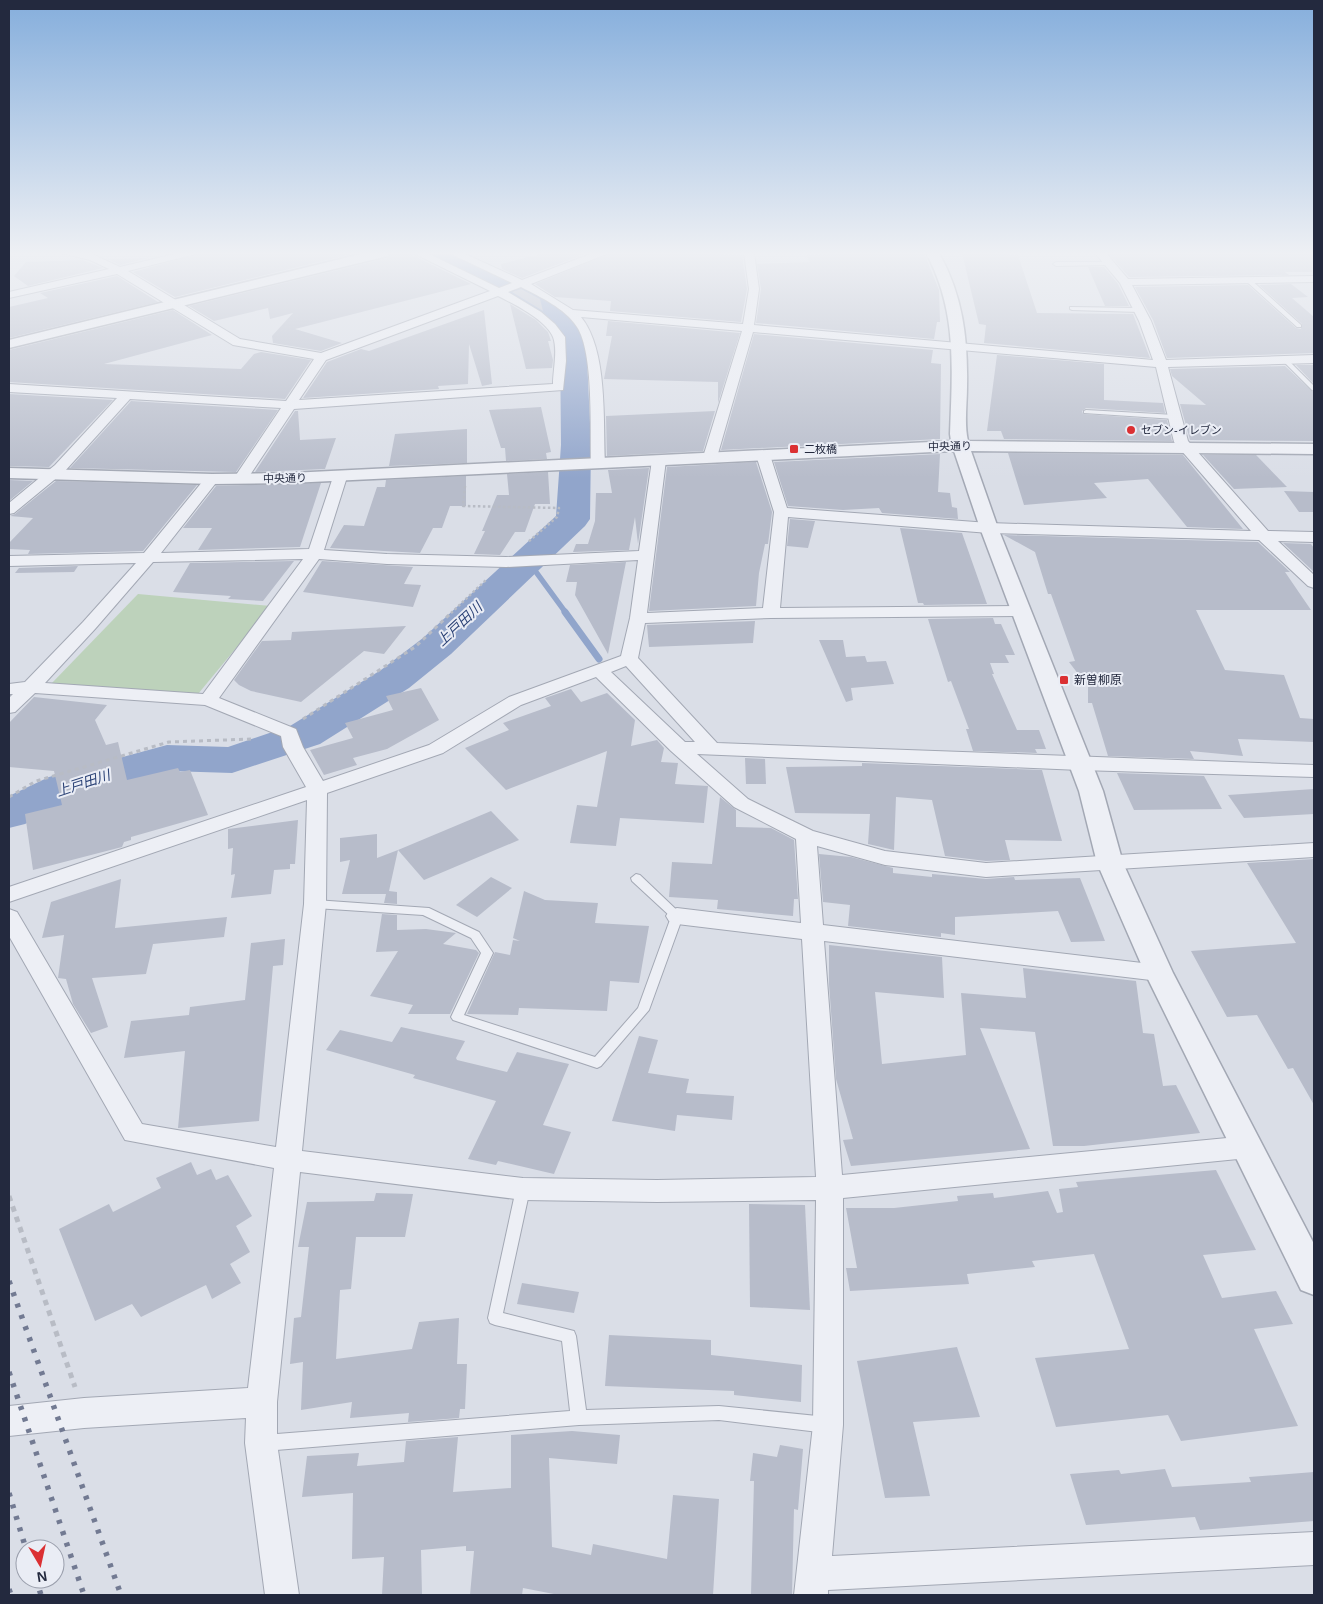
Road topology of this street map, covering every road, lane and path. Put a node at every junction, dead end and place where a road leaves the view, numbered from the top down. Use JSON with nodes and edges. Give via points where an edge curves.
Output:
{"nodes":[{"id":1,"x":75,"y":328,"type":"edge"},
{"id":2,"x":213,"y":328,"type":"edge"},
{"id":3,"x":403,"y":328,"type":"edge"},
{"id":4,"x":552,"y":328,"type":"edge"},
{"id":5,"x":583,"y":328,"type":"edge"},
{"id":6,"x":735,"y":328,"type":"edge"},
{"id":7,"x":958,"y":328,"type":"edge"},
{"id":8,"x":1146,"y":328,"type":"edge"},
{"id":9,"x":748,"y":329,"type":"junction"},
{"id":10,"x":9,"y":344,"type":"edge"},
{"id":11,"x":959,"y":347,"type":"junction"},
{"id":12,"x":322,"y":357,"type":"junction"},
{"id":13,"x":1314,"y":359,"type":"edge"},
{"id":14,"x":1285,"y":360,"type":"junction"},
{"id":15,"x":1161,"y":364,"type":"junction"},
{"id":16,"x":9,"y":388,"type":"edge"},
{"id":17,"x":1314,"y":388,"type":"edge"},
{"id":18,"x":126,"y":396,"type":"junction"},
{"id":19,"x":290,"y":405,"type":"junction"},
{"id":20,"x":1086,"y":412,"type":"dead end"},
{"id":21,"x":1175,"y":417,"type":"junction"},
{"id":22,"x":961,"y":446,"type":"junction"},
{"id":23,"x":1187,"y":448,"type":"junction"},
{"id":24,"x":1314,"y":449,"type":"edge"},
{"id":25,"x":763,"y":454,"type":"junction"},
{"id":26,"x":710,"y":457,"type":"junction"},
{"id":27,"x":659,"y":460,"type":"junction"},
{"id":28,"x":592,"y":464,"type":"junction"},
{"id":29,"x":467,"y":470,"type":"junction"},
{"id":30,"x":9,"y":473,"type":"edge"},
{"id":31,"x":53,"y":474,"type":"junction"},
{"id":32,"x":340,"y":477,"type":"junction"},
{"id":33,"x":212,"y":478,"type":"junction"},
{"id":34,"x":241,"y":478,"type":"junction"},
{"id":35,"x":9,"y":510,"type":"edge"},
{"id":36,"x":781,"y":512,"type":"junction"},
{"id":37,"x":989,"y":528,"type":"junction"},
{"id":38,"x":1265,"y":537,"type":"junction"},
{"id":39,"x":1314,"y":537,"type":"edge"},
{"id":40,"x":315,"y":554,"type":"junction"},
{"id":41,"x":647,"y":555,"type":"junction"},
{"id":42,"x":149,"y":559,"type":"junction"},
{"id":43,"x":9,"y":561,"type":"edge"},
{"id":44,"x":510,"y":562,"type":"junction"},
{"id":45,"x":1314,"y":583,"type":"edge"},
{"id":46,"x":1020,"y":611,"type":"junction"},
{"id":47,"x":771,"y":612,"type":"junction"},
{"id":48,"x":638,"y":618,"type":"junction"},
{"id":49,"x":629,"y":659,"type":"junction"},
{"id":50,"x":598,"y":669,"type":"junction"},
{"id":51,"x":31,"y":687,"type":"junction"},
{"id":52,"x":9,"y":689,"type":"edge"},
{"id":53,"x":208,"y":700,"type":"junction"},
{"id":54,"x":9,"y":708,"type":"edge"},
{"id":55,"x":289,"y":737,"type":"junction"},
{"id":56,"x":678,"y":747,"type":"junction"},
{"id":57,"x":711,"y":748,"type":"junction"},
{"id":58,"x":1080,"y":764,"type":"junction"},
{"id":59,"x":1314,"y":771,"type":"edge"},
{"id":60,"x":317,"y":788,"type":"junction"},
{"id":61,"x":9,"y":797,"type":"edge"},
{"id":62,"x":806,"y":836,"type":"junction"},
{"id":63,"x":1314,"y":850,"type":"edge"},
{"id":64,"x":1110,"y":863,"type":"junction"},
{"id":65,"x":636,"y":878,"type":"dead end"},
{"id":66,"x":9,"y":895,"type":"edge"},
{"id":67,"x":315,"y":904,"type":"junction"},
{"id":68,"x":677,"y":916,"type":"junction"},
{"id":69,"x":9,"y":917,"type":"edge"},
{"id":70,"x":811,"y":932,"type":"junction"},
{"id":71,"x":1159,"y":973,"type":"junction"},
{"id":72,"x":1248,"y":1147,"type":"junction"},
{"id":73,"x":288,"y":1160,"type":"junction"},
{"id":74,"x":830,"y":1188,"type":"junction"},
{"id":75,"x":523,"y":1189,"type":"junction"},
{"id":76,"x":9,"y":1196,"type":"edge"},
{"id":77,"x":1314,"y":1279,"type":"edge"},
{"id":78,"x":262,"y":1402,"type":"junction"},
{"id":79,"x":84,"y":1413,"type":"junction"},
{"id":80,"x":579,"y":1418,"type":"junction"},
{"id":81,"x":9,"y":1421,"type":"edge"},
{"id":82,"x":828,"y":1425,"type":"junction"},
{"id":83,"x":261,"y":1443,"type":"junction"},
{"id":84,"x":1314,"y":1549,"type":"edge"},
{"id":85,"x":811,"y":1585,"type":"edge"},
{"id":86,"x":282,"y":1595,"type":"edge"}],
"edges":[{"from":1,"to":10,"type":"street"},
{"from":2,"to":12,"type":"street","via":[[238,342]]},
{"from":3,"to":12,"type":"street"},
{"from":4,"to":19,"type":"street","via":[[559,337],[559,387]]},
{"from":5,"to":28,"type":"street","via":[[591,352]]},
{"from":6,"to":9,"type":"street"},
{"from":7,"to":11,"type":"street"},
{"from":8,"to":15,"type":"street"},
{"from":9,"to":11,"type":"street"},
{"from":9,"to":26,"type":"street"},
{"from":11,"to":15,"type":"street"},
{"from":11,"to":22,"type":"street","via":[[958,434]]},
{"from":12,"to":19,"type":"street"},
{"from":13,"to":14,"type":"street"},
{"from":14,"to":15,"type":"street"},
{"from":14,"to":17,"type":"lane"},
{"from":15,"to":21,"type":"street"},
{"from":16,"to":18,"type":"street"},
{"from":18,"to":19,"type":"street"},
{"from":18,"to":31,"type":"street"},
{"from":19,"to":34,"type":"street"},
{"from":20,"to":21,"type":"lane"},
{"from":21,"to":23,"type":"street","via":[[1181,442]]},
{"from":22,"to":23,"type":"street","name":"中央通り"},
{"from":22,"to":25,"type":"street","name":"中央通り"},
{"from":22,"to":37,"type":"street"},
{"from":23,"to":24,"type":"street","name":"中央通り"},
{"from":23,"to":38,"type":"street"},
{"from":25,"to":26,"type":"street","name":"中央通り"},
{"from":25,"to":36,"type":"street"},
{"from":26,"to":27,"type":"street","name":"中央通り"},
{"from":27,"to":28,"type":"street","name":"中央通り"},
{"from":27,"to":41,"type":"street"},
{"from":28,"to":29,"type":"street","name":"中央通り"},
{"from":29,"to":32,"type":"street","name":"中央通り"},
{"from":29,"to":44,"type":"path","via":[[463,506],[559,508],[557,517]]},
{"from":30,"to":31,"type":"street","name":"中央通り"},
{"from":31,"to":33,"type":"street","name":"中央通り"},
{"from":31,"to":35,"type":"street"},
{"from":32,"to":34,"type":"street","name":"中央通り"},
{"from":32,"to":40,"type":"street"},
{"from":33,"to":34,"type":"street","name":"中央通り"},
{"from":33,"to":42,"type":"street"},
{"from":36,"to":37,"type":"street"},
{"from":36,"to":47,"type":"street"},
{"from":37,"to":38,"type":"street"},
{"from":37,"to":46,"type":"street"},
{"from":38,"to":39,"type":"street"},
{"from":38,"to":45,"type":"street"},
{"from":40,"to":42,"type":"street"},
{"from":40,"to":44,"type":"street"},
{"from":40,"to":53,"type":"street"},
{"from":41,"to":44,"type":"street"},
{"from":41,"to":48,"type":"street"},
{"from":42,"to":43,"type":"street"},
{"from":42,"to":51,"type":"street"},
{"from":44,"to":55,"type":"path","via":[[416,647]]},
{"from":46,"to":47,"type":"street"},
{"from":46,"to":58,"type":"street"},
{"from":47,"to":48,"type":"street"},
{"from":48,"to":49,"type":"street"},
{"from":49,"to":50,"type":"street"},
{"from":49,"to":57,"type":"street"},
{"from":50,"to":56,"type":"street"},
{"from":50,"to":60,"type":"street","via":[[515,701],[436,749]]},
{"from":51,"to":52,"type":"street"},
{"from":51,"to":53,"type":"street"},
{"from":51,"to":54,"type":"street"},
{"from":53,"to":55,"type":"street"},
{"from":55,"to":60,"type":"street"},
{"from":55,"to":61,"type":"path","via":[[169,742],[36,781]]},
{"from":56,"to":57,"type":"street"},
{"from":56,"to":62,"type":"street","via":[[740,803]]},
{"from":57,"to":58,"type":"street"},
{"from":58,"to":59,"type":"street"},
{"from":58,"to":64,"type":"street","via":[[1091,791]]},
{"from":60,"to":66,"type":"street"},
{"from":60,"to":67,"type":"street"},
{"from":62,"to":64,"type":"street","via":[[885,858],[986,870]]},
{"from":62,"to":70,"type":"street"},
{"from":63,"to":64,"type":"street"},
{"from":64,"to":71,"type":"street"},
{"from":65,"to":68,"type":"lane"},
{"from":67,"to":68,"type":"lane","via":[[425,911],[475,935],[487,953],[457,1017],[597,1063],[643,1010]]},
{"from":67,"to":73,"type":"street"},
{"from":68,"to":70,"type":"street"},
{"from":69,"to":73,"type":"street","via":[[134,1133]]},
{"from":70,"to":71,"type":"street"},
{"from":70,"to":74,"type":"street"},
{"from":71,"to":72,"type":"street"},
{"from":72,"to":74,"type":"street"},
{"from":72,"to":77,"type":"street"},
{"from":73,"to":75,"type":"street"},
{"from":73,"to":78,"type":"street"},
{"from":74,"to":75,"type":"street"},
{"from":74,"to":82,"type":"street"},
{"from":75,"to":80,"type":"lane","via":[[495,1318],[569,1336]]},
{"from":76,"to":79,"type":"path"},
{"from":78,"to":79,"type":"street"},
{"from":78,"to":83,"type":"street"},
{"from":79,"to":81,"type":"street"},
{"from":80,"to":82,"type":"lane","via":[[719,1413]]},
{"from":80,"to":83,"type":"lane"},
{"from":82,"to":85,"type":"street"},
{"from":83,"to":86,"type":"street"},
{"from":84,"to":85,"type":"street"}]}
